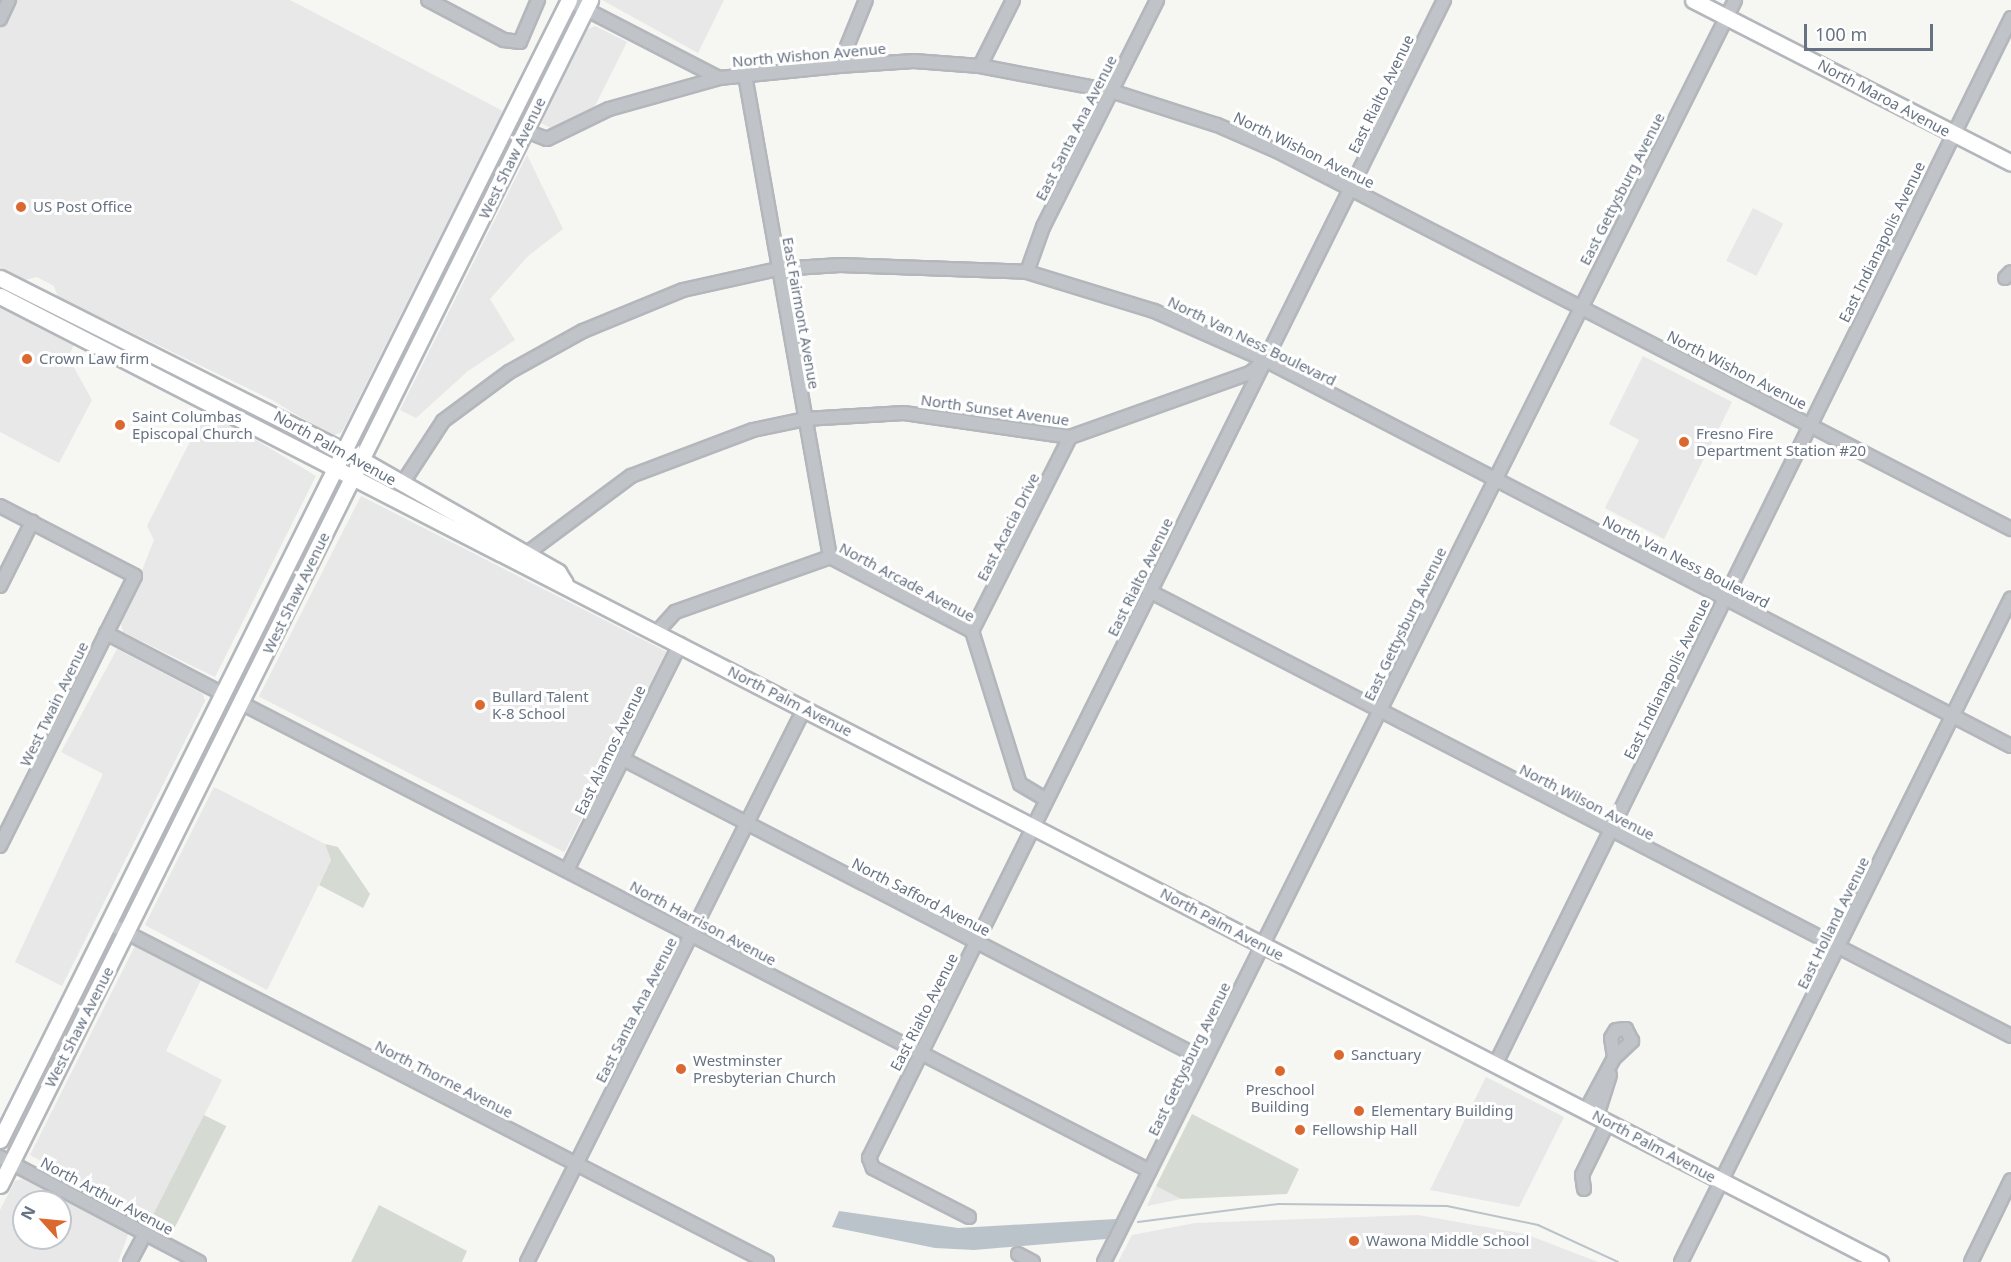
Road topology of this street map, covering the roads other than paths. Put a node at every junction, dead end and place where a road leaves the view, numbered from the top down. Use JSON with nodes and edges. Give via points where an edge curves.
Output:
{"nodes":[{"id":1,"x":9,"y":0,"type":"edge"},
{"id":2,"x":428,"y":0,"type":"edge"},
{"id":3,"x":538,"y":0,"type":"edge"},
{"id":4,"x":569,"y":0,"type":"edge"},
{"id":5,"x":866,"y":0,"type":"edge"},
{"id":6,"x":1013,"y":0,"type":"edge"},
{"id":7,"x":1156,"y":0,"type":"edge"},
{"id":8,"x":1444,"y":0,"type":"edge"},
{"id":9,"x":1693,"y":0,"type":"edge"},
{"id":10,"x":1735,"y":0,"type":"edge"},
{"id":11,"x":588,"y":5,"type":"edge"},
{"id":12,"x":1727,"y":17,"type":"junction"},
{"id":13,"x":2011,"y":18,"type":"edge"},
{"id":14,"x":0,"y":19,"type":"edge"},
{"id":15,"x":838,"y":66,"type":"junction"},
{"id":16,"x":980,"y":66,"type":"junction"},
{"id":17,"x":745,"y":75,"type":"junction"},
{"id":18,"x":719,"y":78,"type":"junction"},
{"id":19,"x":1112,"y":91,"type":"junction"},
{"id":20,"x":526,"y":131,"type":"junction"},
{"id":21,"x":1952,"y":134,"type":"junction"},
{"id":22,"x":2011,"y":164,"type":"edge"},
{"id":23,"x":477,"y":186,"type":"junction"},
{"id":24,"x":1351,"y":188,"type":"junction"},
{"id":25,"x":778,"y":269,"type":"junction"},
{"id":26,"x":1027,"y":272,"type":"junction"},
{"id":27,"x":453,"y":276,"type":"junction"},
{"id":28,"x":0,"y":278,"type":"edge"},
{"id":29,"x":0,"y":288,"type":"edge"},
{"id":30,"x":0,"y":296,"type":"edge"},
{"id":31,"x":42,"y":299,"type":"junction"},
{"id":32,"x":1579,"y":306,"type":"junction"},
{"id":33,"x":1265,"y":360,"type":"junction"},
{"id":34,"x":805,"y":419,"type":"junction"},
{"id":35,"x":1808,"y":424,"type":"junction"},
{"id":36,"x":1070,"y":437,"type":"junction"},
{"id":37,"x":345,"y":451,"type":"junction"},
{"id":38,"x":362,"y":460,"type":"junction"},
{"id":39,"x":335,"y":470,"type":"junction"},
{"id":40,"x":352,"y":479,"type":"junction"},
{"id":41,"x":1492,"y":480,"type":"junction"},
{"id":42,"x":402,"y":484,"type":"junction"},
{"id":43,"x":0,"y":506,"type":"edge"},
{"id":44,"x":32,"y":522,"type":"junction"},
{"id":45,"x":2011,"y":529,"type":"edge"},
{"id":46,"x":526,"y":554,"type":"junction"},
{"id":47,"x":830,"y":556,"type":"junction"},
{"id":48,"x":565,"y":584,"type":"junction"},
{"id":49,"x":0,"y":586,"type":"edge"},
{"id":50,"x":1149,"y":591,"type":"junction"},
{"id":51,"x":1722,"y":597,"type":"junction"},
{"id":52,"x":2011,"y":598,"type":"edge"},
{"id":53,"x":972,"y":631,"type":"junction"},
{"id":54,"x":106,"y":633,"type":"junction"},
{"id":55,"x":657,"y":633,"type":"junction"},
{"id":56,"x":680,"y":644,"type":"junction"},
{"id":57,"x":245,"y":649,"type":"junction"},
{"id":58,"x":223,"y":694,"type":"junction"},
{"id":59,"x":241,"y":703,"type":"junction"},
{"id":60,"x":804,"y":709,"type":"junction"},
{"id":61,"x":1379,"y":710,"type":"junction"},
{"id":62,"x":1953,"y":716,"type":"junction"},
{"id":63,"x":2011,"y":746,"type":"edge"},
{"id":64,"x":623,"y":759,"type":"junction"},
{"id":65,"x":203,"y":779,"type":"junction"},
{"id":66,"x":1047,"y":800,"type":"junction"},
{"id":67,"x":746,"y":823,"type":"junction"},
{"id":68,"x":1034,"y":826,"type":"junction"},
{"id":69,"x":1610,"y":832,"type":"junction"},
{"id":70,"x":0,"y":846,"type":"edge"},
{"id":71,"x":567,"y":870,"type":"junction"},
{"id":72,"x":108,"y":923,"type":"junction"},
{"id":73,"x":126,"y":932,"type":"junction"},
{"id":74,"x":691,"y":934,"type":"junction"},
{"id":75,"x":976,"y":942,"type":"junction"},
{"id":76,"x":1262,"y":946,"type":"junction"},
{"id":77,"x":1838,"y":947,"type":"junction"},
{"id":78,"x":2011,"y":1036,"type":"edge"},
{"id":79,"x":919,"y":1053,"type":"junction"},
{"id":80,"x":1205,"y":1060,"type":"junction"},
{"id":81,"x":1496,"y":1063,"type":"junction"},
{"id":82,"x":1612,"y":1063,"type":"dead end"},
{"id":83,"x":1597,"y":1116,"type":"junction"},
{"id":84,"x":0,"y":1140,"type":"edge"},
{"id":85,"x":5,"y":1160,"type":"edge"},
{"id":86,"x":576,"y":1164,"type":"junction"},
{"id":87,"x":1150,"y":1171,"type":"junction"},
{"id":88,"x":2011,"y":1180,"type":"edge"},
{"id":89,"x":1722,"y":1182,"type":"junction"},
{"id":90,"x":0,"y":1185,"type":"edge"},
{"id":91,"x":1584,"y":1189,"type":"dead end"},
{"id":92,"x":969,"y":1217,"type":"dead end"},
{"id":93,"x":145,"y":1234,"type":"junction"},
{"id":94,"x":1018,"y":1254,"type":"dead end"},
{"id":95,"x":130,"y":1262,"type":"edge"},
{"id":96,"x":199,"y":1262,"type":"edge"},
{"id":97,"x":527,"y":1262,"type":"edge"},
{"id":98,"x":767,"y":1262,"type":"edge"},
{"id":99,"x":1033,"y":1262,"type":"edge"},
{"id":100,"x":1104,"y":1262,"type":"edge"},
{"id":101,"x":1681,"y":1262,"type":"edge"},
{"id":102,"x":1880,"y":1262,"type":"edge"},
{"id":103,"x":1971,"y":1262,"type":"edge"}],
"edges":[{"from":1,"to":14,"type":"street"},
{"from":2,"to":3,"type":"street","via":[[504,40],[520,42]]},
{"from":4,"to":11,"type":"street"},
{"from":4,"to":23,"type":"main road","name":"West Shaw Avenue"},
{"from":5,"to":15,"type":"street"},
{"from":6,"to":16,"type":"street"},
{"from":7,"to":19,"type":"street","name":"East Santa Ana Avenue"},
{"from":8,"to":24,"type":"street","name":"East Rialto Avenue"},
{"from":9,"to":12,"type":"main road","name":"North Maroa Avenue"},
{"from":10,"to":12,"type":"street","name":"East Gettysburg Avenue"},
{"from":11,"to":18,"type":"street"},
{"from":11,"to":20,"type":"main road","name":"West Shaw Avenue"},
{"from":12,"to":21,"type":"main road","name":"North Maroa Avenue"},
{"from":12,"to":32,"type":"street","name":"East Gettysburg Avenue"},
{"from":13,"to":21,"type":"street","name":"East Indianapolis Avenue"},
{"from":15,"to":16,"type":"street","name":"North Wishon Avenue","via":[[914,62]]},
{"from":15,"to":17,"type":"street","name":"North Wishon Avenue"},
{"from":16,"to":19,"type":"street","name":"North Wishon Avenue"},
{"from":17,"to":18,"type":"street","name":"North Wishon Avenue"},
{"from":17,"to":25,"type":"street","name":"East Fairmont Avenue"},
{"from":18,"to":20,"type":"street","name":"North Wishon Avenue","via":[[609,109],[547,139]]},
{"from":19,"to":24,"type":"street","name":"North Wishon Avenue","via":[[1217,125]]},
{"from":19,"to":26,"type":"street","name":"East Santa Ana Avenue","via":[[1043,227]]},
{"from":20,"to":27,"type":"main road","name":"West Shaw Avenue"},
{"from":21,"to":22,"type":"main road","name":"North Maroa Avenue"},
{"from":21,"to":35,"type":"street","name":"East Indianapolis Avenue"},
{"from":23,"to":27,"type":"main road","via":[[480,201],[453,255]]},
{"from":23,"to":37,"type":"main road","name":"West Shaw Avenue"},
{"from":24,"to":32,"type":"street","name":"North Wishon Avenue"},
{"from":24,"to":33,"type":"street","name":"East Rialto Avenue"},
{"from":25,"to":26,"type":"street","name":"North Van Ness Boulevard","via":[[899,265]]},
{"from":25,"to":34,"type":"street","name":"East Fairmont Avenue"},
{"from":25,"to":42,"type":"street","name":"North Van Ness Boulevard","via":[[683,290],[546,351],[443,421]]},
{"from":26,"to":33,"type":"street","name":"North Van Ness Boulevard","via":[[1154,311]]},
{"from":27,"to":38,"type":"main road","name":"West Shaw Avenue"},
{"from":28,"to":31,"type":"main road","name":"North Palm Avenue"},
{"from":29,"to":31,"type":"main road","via":[[28,302]]},
{"from":30,"to":39,"type":"main road","name":"North Palm Avenue"},
{"from":31,"to":37,"type":"main road","name":"North Palm Avenue"},
{"from":32,"to":35,"type":"street","name":"North Wishon Avenue"},
{"from":32,"to":41,"type":"street","name":"East Gettysburg Avenue"},
{"from":33,"to":36,"type":"street","name":"North Sunset Avenue","via":[[1250,373]]},
{"from":33,"to":41,"type":"street","name":"North Van Ness Boulevard"},
{"from":33,"to":50,"type":"street","name":"East Rialto Avenue"},
{"from":34,"to":36,"type":"street","name":"North Sunset Avenue","via":[[938,415]]},
{"from":34,"to":46,"type":"street","name":"North Sunset Avenue","via":[[698,447],[647,467],[557,526]]},
{"from":34,"to":47,"type":"street","name":"East Fairmont Avenue"},
{"from":35,"to":45,"type":"street","name":"North Wishon Avenue"},
{"from":35,"to":51,"type":"street","name":"East Indianapolis Avenue"},
{"from":36,"to":53,"type":"street","name":"East Acacia Drive"},
{"from":37,"to":38,"type":"main road","name":"North Palm Avenue"},
{"from":37,"to":39,"type":"main road","name":"West Shaw Avenue"},
{"from":38,"to":40,"type":"main road","name":"West Shaw Avenue"},
{"from":38,"to":42,"type":"main road","name":"North Palm Avenue"},
{"from":39,"to":40,"type":"main road","name":"North Palm Avenue"},
{"from":39,"to":57,"type":"main road","name":"West Shaw Avenue"},
{"from":40,"to":48,"type":"main road","name":"North Palm Avenue","via":[[553,584]]},
{"from":40,"to":59,"type":"main road","name":"West Shaw Avenue"},
{"from":41,"to":51,"type":"street","name":"North Van Ness Boulevard"},
{"from":41,"to":61,"type":"street","name":"East Gettysburg Avenue"},
{"from":42,"to":46,"type":"main road","name":"North Palm Avenue"},
{"from":43,"to":44,"type":"street"},
{"from":44,"to":49,"type":"street"},
{"from":44,"to":54,"type":"street","name":"West Twain Avenue","via":[[135,576]]},
{"from":46,"to":48,"type":"main road","name":"North Palm Avenue","via":[[558,572]]},
{"from":47,"to":53,"type":"street","name":"North Arcade Avenue"},
{"from":47,"to":55,"type":"street","name":"North Arcade Avenue","via":[[675,612]]},
{"from":48,"to":55,"type":"main road","name":"North Palm Avenue"},
{"from":50,"to":61,"type":"street","name":"North Wilson Avenue"},
{"from":50,"to":66,"type":"street","name":"East Rialto Avenue"},
{"from":51,"to":62,"type":"street","name":"North Van Ness Boulevard"},
{"from":51,"to":69,"type":"street","name":"East Indianapolis Avenue"},
{"from":52,"to":62,"type":"street","name":"East Holland Avenue"},
{"from":53,"to":66,"type":"street","name":"North Arcade Avenue","via":[[1020,784]]},
{"from":54,"to":58,"type":"street"},
{"from":54,"to":70,"type":"street","name":"West Twain Avenue"},
{"from":55,"to":56,"type":"main road","name":"North Palm Avenue"},
{"from":56,"to":60,"type":"main road","name":"North Palm Avenue"},
{"from":56,"to":64,"type":"street","name":"East Alamos Avenue"},
{"from":57,"to":58,"type":"main road","name":"West Shaw Avenue"},
{"from":57,"to":59,"type":"main road","via":[[250,660],[235,691]]},
{"from":58,"to":65,"type":"main road","via":[[226,708],[211,741]]},
{"from":58,"to":72,"type":"main road","name":"West Shaw Avenue"},
{"from":59,"to":65,"type":"main road","name":"West Shaw Avenue"},
{"from":59,"to":71,"type":"street","name":"North Harrison Avenue"},
{"from":60,"to":67,"type":"street","name":"East Santa Ana Avenue"},
{"from":60,"to":68,"type":"main road","name":"North Palm Avenue"},
{"from":61,"to":69,"type":"street","name":"North Wilson Avenue"},
{"from":61,"to":76,"type":"street","name":"East Gettysburg Avenue"},
{"from":62,"to":63,"type":"street","name":"North Van Ness Boulevard"},
{"from":62,"to":77,"type":"street","name":"East Holland Avenue"},
{"from":64,"to":67,"type":"street","name":"North Safford Avenue"},
{"from":64,"to":71,"type":"street","name":"East Alamos Avenue"},
{"from":65,"to":73,"type":"main road","name":"West Shaw Avenue"},
{"from":66,"to":68,"type":"street","name":"East Rialto Avenue"},
{"from":67,"to":74,"type":"street","name":"East Santa Ana Avenue"},
{"from":67,"to":75,"type":"street","name":"North Safford Avenue"},
{"from":68,"to":75,"type":"street","name":"East Rialto Avenue"},
{"from":68,"to":76,"type":"main road","name":"North Palm Avenue"},
{"from":69,"to":77,"type":"street","name":"North Wilson Avenue"},
{"from":69,"to":81,"type":"street","name":"East Indianapolis Avenue"},
{"from":71,"to":74,"type":"street","name":"North Harrison Avenue"},
{"from":72,"to":73,"type":"street","name":"North Thorne Avenue"},
{"from":72,"to":84,"type":"main road","name":"West Shaw Avenue"},
{"from":73,"to":85,"type":"main road","name":"West Shaw Avenue"},
{"from":73,"to":86,"type":"street","name":"North Thorne Avenue"},
{"from":74,"to":79,"type":"street","name":"North Harrison Avenue"},
{"from":74,"to":86,"type":"street","name":"East Santa Ana Avenue"},
{"from":75,"to":79,"type":"street","name":"East Rialto Avenue"},
{"from":75,"to":80,"type":"street","name":"North Safford Avenue"},
{"from":76,"to":80,"type":"street","name":"East Gettysburg Avenue"},
{"from":76,"to":81,"type":"main road","name":"North Palm Avenue"},
{"from":77,"to":78,"type":"street","name":"North Wilson Avenue"},
{"from":77,"to":89,"type":"street","name":"East Holland Avenue"},
{"from":79,"to":87,"type":"street","name":"North Harrison Avenue"},
{"from":79,"to":92,"type":"street","name":"East Rialto Avenue","via":[[869,1158],[873,1168]]},
{"from":80,"to":87,"type":"street","name":"East Gettysburg Avenue"},
{"from":81,"to":83,"type":"main road","name":"North Palm Avenue"},
{"from":82,"to":83,"type":"street"},
{"from":83,"to":89,"type":"main road","name":"North Palm Avenue"},
{"from":83,"to":91,"type":"street","via":[[1582,1175]]},
{"from":85,"to":90,"type":"main road","name":"West Shaw Avenue"},
{"from":85,"to":93,"type":"street","name":"North Arthur Avenue"},
{"from":86,"to":97,"type":"street","name":"East Santa Ana Avenue"},
{"from":86,"to":98,"type":"street","name":"North Thorne Avenue"},
{"from":87,"to":100,"type":"street","name":"East Gettysburg Avenue"},
{"from":88,"to":103,"type":"street"},
{"from":89,"to":101,"type":"street","name":"East Holland Avenue"},
{"from":89,"to":102,"type":"main road","name":"North Palm Avenue"},
{"from":93,"to":95,"type":"street"},
{"from":93,"to":96,"type":"street","name":"North Arthur Avenue"},
{"from":94,"to":99,"type":"street"}]}
